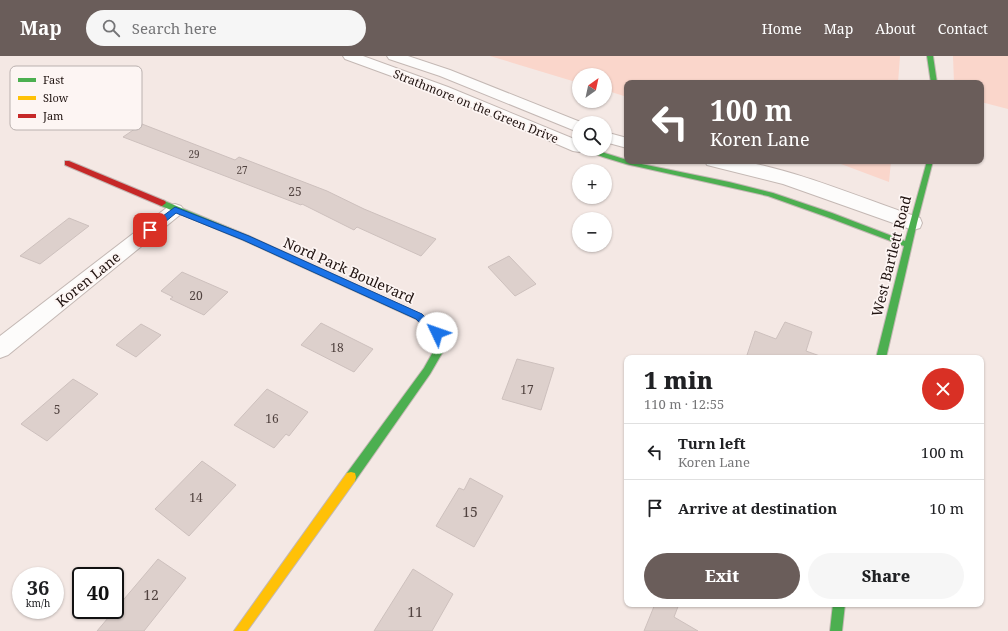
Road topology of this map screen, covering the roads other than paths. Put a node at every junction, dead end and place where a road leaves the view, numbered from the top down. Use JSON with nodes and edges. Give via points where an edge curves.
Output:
{"nodes":[{"id":1,"x":350,"y":56,"type":"edge"},
{"id":2,"x":386,"y":56,"type":"edge"},
{"id":3,"x":394,"y":56,"type":"edge"},
{"id":4,"x":930,"y":56,"type":"edge"},
{"id":5,"x":373,"y":65,"type":"junction"},
{"id":6,"x":934,"y":80,"type":"edge"},
{"id":7,"x":572,"y":124,"type":"edge"},
{"id":8,"x":612,"y":139,"type":"edge"},
{"id":9,"x":624,"y":142,"type":"edge"},
{"id":10,"x":572,"y":144,"type":"edge"},
{"id":11,"x":610,"y":156,"type":"edge"},
{"id":12,"x":624,"y":160,"type":"edge"},
{"id":13,"x":68,"y":163,"type":"dead end"},
{"id":14,"x":638,"y":164,"type":"edge"},
{"id":15,"x":730,"y":164,"type":"edge"},
{"id":16,"x":929,"y":164,"type":"edge"},
{"id":17,"x":800,"y":183,"type":"junction"},
{"id":18,"x":789,"y":200,"type":"junction"},
{"id":19,"x":175,"y":210,"type":"junction"},
{"id":20,"x":913,"y":223,"type":"junction"},
{"id":21,"x":908,"y":245,"type":"junction"},
{"id":22,"x":0,"y":349,"type":"edge"},
{"id":23,"x":882,"y":355,"type":"edge"},
{"id":24,"x":839,"y":607,"type":"edge"},
{"id":25,"x":240,"y":631,"type":"edge"},
{"id":26,"x":836,"y":631,"type":"edge"}],
"edges":[{"from":1,"to":5,"type":"street","name":"Strathmore on the Green Drive"},
{"from":2,"to":5,"type":"street","name":"Strathmore on the Green Drive"},
{"from":3,"to":7,"type":"street","name":"Strathmore on the Green Drive","via":[[445,73]]},
{"from":4,"to":6,"type":"street"},
{"from":5,"to":10,"type":"street","name":"Strathmore on the Green Drive","via":[[443,90]]},
{"from":8,"to":9,"type":"street"},
{"from":11,"to":12,"type":"street"},
{"from":13,"to":19,"type":"street","name":"Nord Park Boulevard"},
{"from":14,"to":18,"type":"street"},
{"from":15,"to":17,"type":"street"},
{"from":16,"to":20,"type":"street","name":"West Bartlett Road"},
{"from":17,"to":18,"type":"street"},
{"from":17,"to":20,"type":"street"},
{"from":18,"to":21,"type":"street"},
{"from":19,"to":22,"type":"street","name":"Koren Lane"},
{"from":19,"to":25,"type":"street","name":"Nord Park Boulevard","via":[[246,238],[419,317],[437,333],[438,352],[426,371]]},
{"from":20,"to":21,"type":"street","name":"West Bartlett Road"},
{"from":21,"to":23,"type":"street","name":"West Bartlett Road"},
{"from":24,"to":26,"type":"street"}]}
